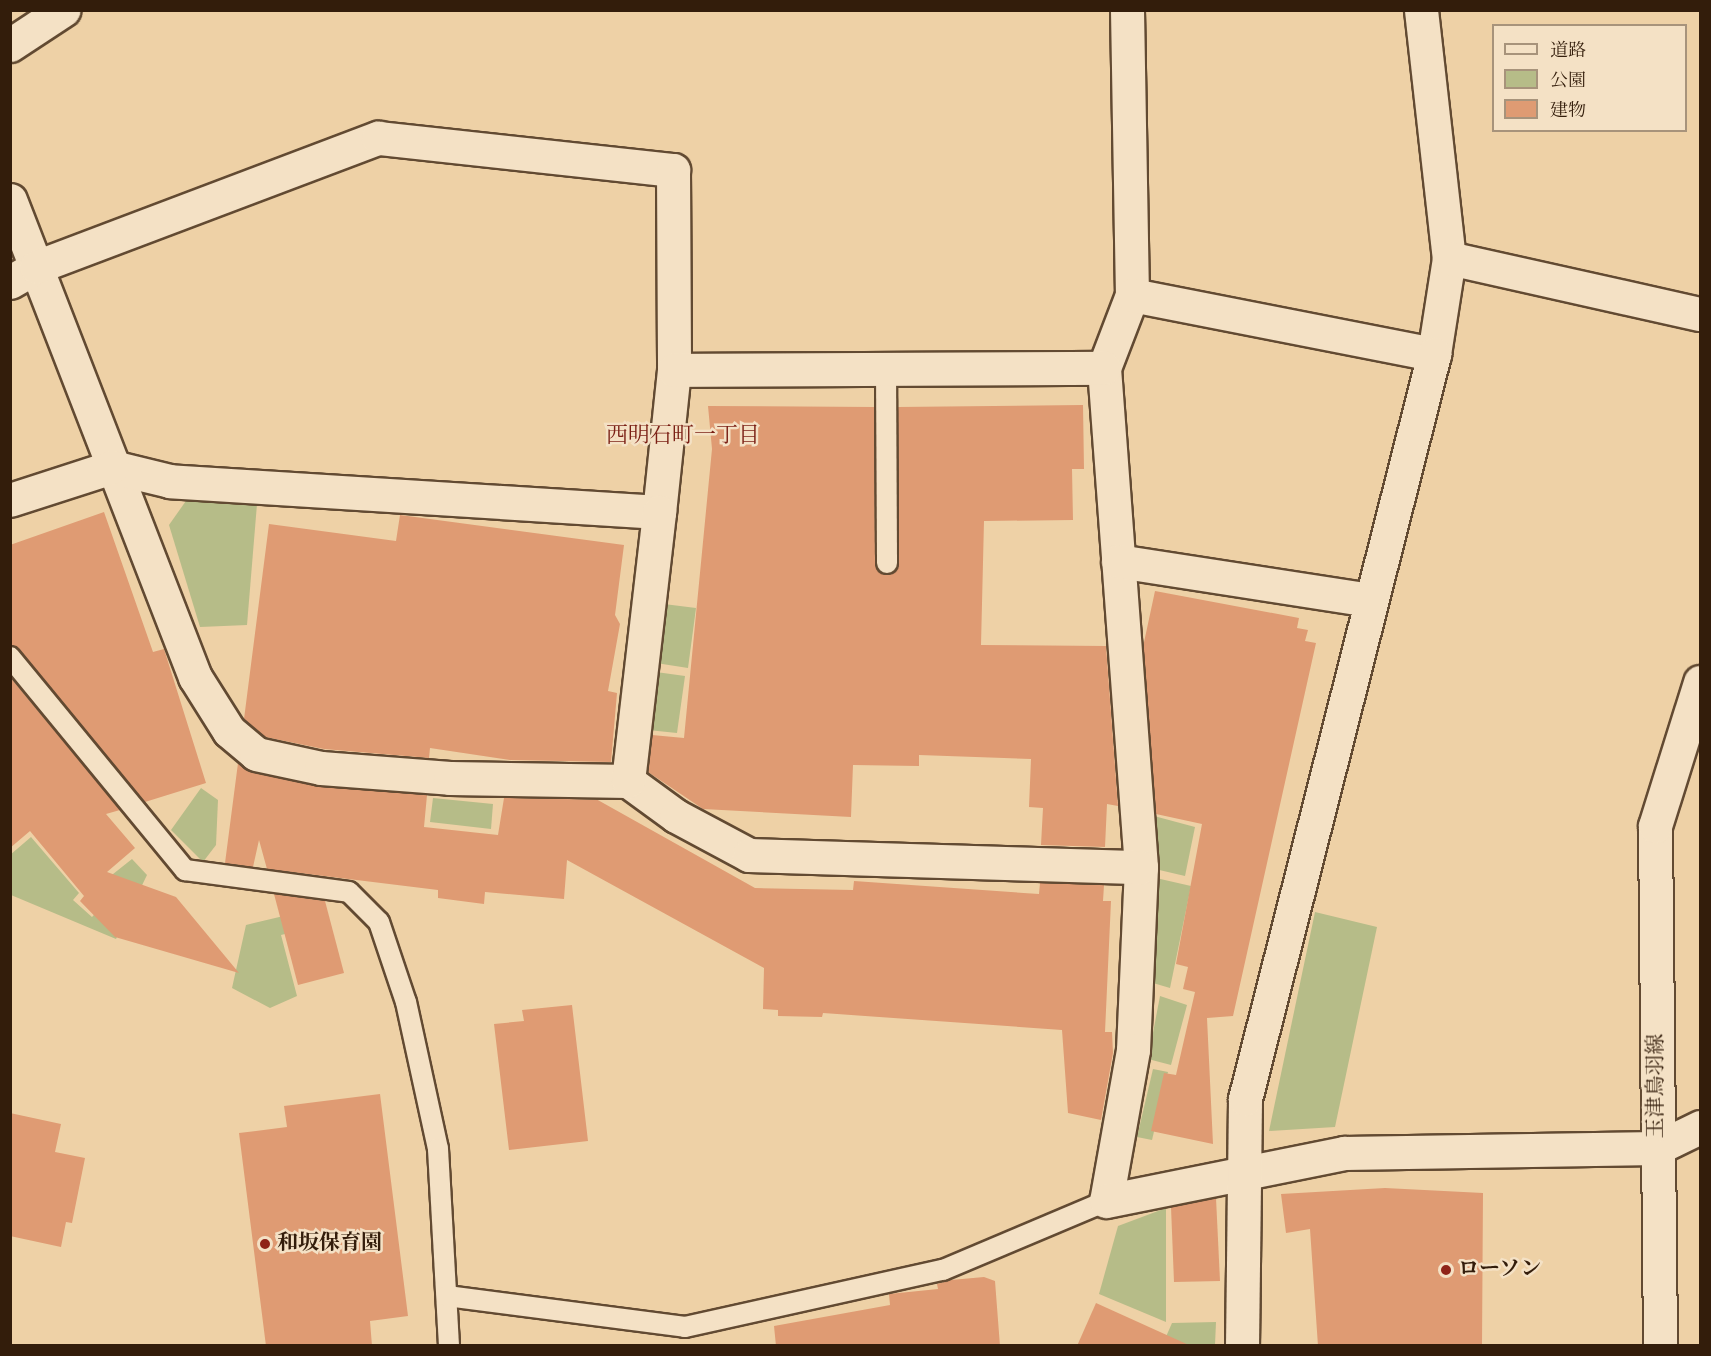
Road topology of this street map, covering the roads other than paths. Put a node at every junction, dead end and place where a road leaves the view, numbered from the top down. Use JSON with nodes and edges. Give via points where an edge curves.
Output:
{"nodes":[{"id":1,"x":63,"y":10,"type":"edge"},
{"id":2,"x":1127,"y":10,"type":"edge"},
{"id":3,"x":1421,"y":10,"type":"edge"},
{"id":4,"x":10,"y":45,"type":"edge"},
{"id":5,"x":10,"y":200,"type":"edge"},
{"id":6,"x":1449,"y":258,"type":"junction"},
{"id":7,"x":23,"y":274,"type":"edge"},
{"id":8,"x":1132,"y":295,"type":"junction"},
{"id":9,"x":1701,"y":314,"type":"edge"},
{"id":10,"x":1434,"y":354,"type":"junction"},
{"id":11,"x":886,"y":368,"type":"junction"},
{"id":12,"x":1104,"y":368,"type":"junction"},
{"id":13,"x":674,"y":370,"type":"junction"},
{"id":14,"x":112,"y":467,"type":"junction"},
{"id":15,"x":10,"y":500,"type":"edge"},
{"id":16,"x":659,"y":512,"type":"junction"},
{"id":17,"x":1118,"y":561,"type":"junction"},
{"id":18,"x":886,"y":563,"type":"dead end"},
{"id":19,"x":1369,"y":600,"type":"junction"},
{"id":20,"x":10,"y":657,"type":"edge"},
{"id":21,"x":1701,"y":682,"type":"edge"},
{"id":22,"x":628,"y":781,"type":"junction"},
{"id":23,"x":1141,"y":867,"type":"junction"},
{"id":24,"x":1701,"y":1127,"type":"edge"},
{"id":25,"x":1657,"y":1148,"type":"junction"},
{"id":26,"x":1242,"y":1174,"type":"junction"},
{"id":27,"x":1106,"y":1201,"type":"junction"},
{"id":28,"x":447,"y":1296,"type":"junction"},
{"id":29,"x":449,"y":1346,"type":"edge"},
{"id":30,"x":1242,"y":1346,"type":"edge"},
{"id":31,"x":1660,"y":1346,"type":"edge"}],
"edges":[{"from":1,"to":4,"type":"street"},
{"from":2,"to":8,"type":"street"},
{"from":3,"to":6,"type":"street"},
{"from":5,"to":7,"type":"street"},
{"from":6,"to":9,"type":"street"},
{"from":6,"to":10,"type":"street"},
{"from":7,"to":13,"type":"street","via":[[378,138],[673,170]]},
{"from":7,"to":14,"type":"street"},
{"from":8,"to":10,"type":"street"},
{"from":8,"to":12,"type":"street"},
{"from":10,"to":19,"type":"street"},
{"from":11,"to":12,"type":"street"},
{"from":11,"to":13,"type":"street"},
{"from":11,"to":18,"type":"lane"},
{"from":12,"to":17,"type":"street"},
{"from":13,"to":16,"type":"street"},
{"from":14,"to":15,"type":"street"},
{"from":14,"to":16,"type":"street","via":[[170,481]]},
{"from":14,"to":22,"type":"street","via":[[195,677],[229,731],[256,754],[321,768],[450,778]]},
{"from":16,"to":22,"type":"street"},
{"from":17,"to":19,"type":"street"},
{"from":17,"to":23,"type":"street"},
{"from":19,"to":26,"type":"street","via":[[1245,1099]]},
{"from":20,"to":28,"type":"lane","via":[[184,870],[350,892],[379,922],[406,1002],[438,1149]]},
{"from":21,"to":25,"type":"street","name":"玉津鳥羽線","via":[[1655,826]]},
{"from":22,"to":23,"type":"street","via":[[676,816],[749,855]]},
{"from":23,"to":27,"type":"street","via":[[1133,1050]]},
{"from":24,"to":25,"type":"street"},
{"from":25,"to":26,"type":"street","via":[[1344,1154]]},
{"from":25,"to":31,"type":"street","name":"玉津鳥羽線"},
{"from":26,"to":27,"type":"street"},
{"from":26,"to":30,"type":"street"},
{"from":27,"to":28,"type":"lane","via":[[943,1270],[685,1327]]},
{"from":28,"to":29,"type":"lane"}]}
